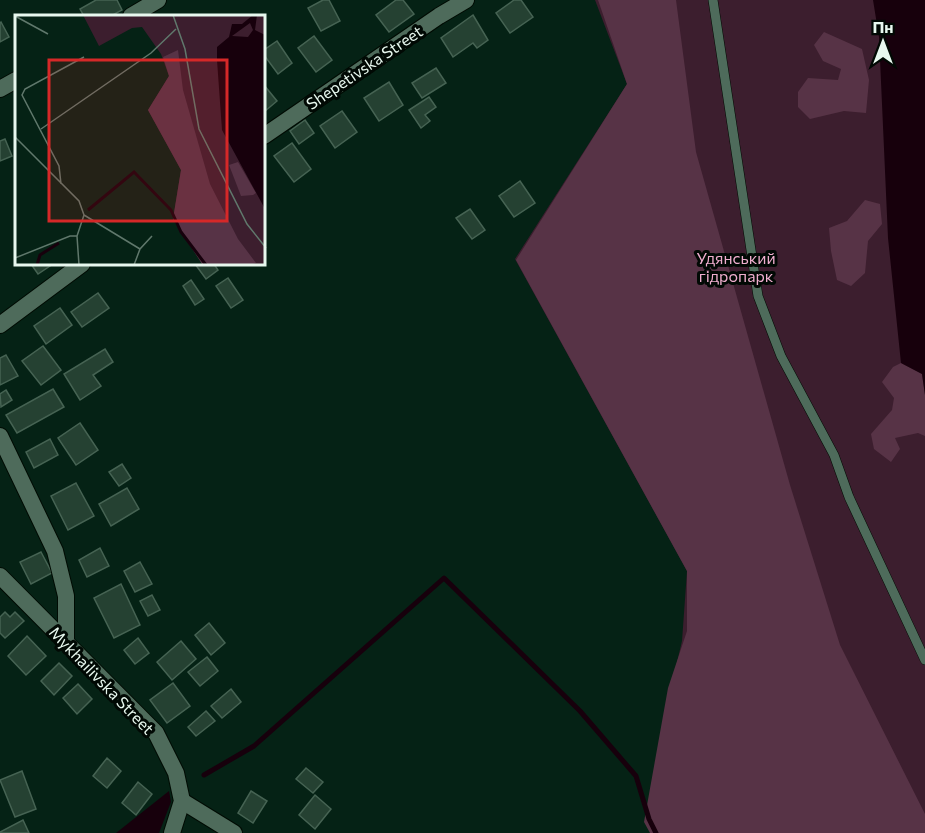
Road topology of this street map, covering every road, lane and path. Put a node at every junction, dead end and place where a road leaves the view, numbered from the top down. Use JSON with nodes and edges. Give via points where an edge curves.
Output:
{"nodes":[{"id":1,"x":158,"y":0,"type":"edge"},
{"id":2,"x":466,"y":0,"type":"edge"},
{"id":3,"x":713,"y":0,"type":"edge"},
{"id":4,"x":132,"y":15,"type":"edge"},
{"id":5,"x":15,"y":81,"type":"edge"},
{"id":6,"x":0,"y":89,"type":"edge"},
{"id":7,"x":266,"y":135,"type":"edge"},
{"id":8,"x":79,"y":266,"type":"edge"},
{"id":9,"x":0,"y":325,"type":"edge"},
{"id":10,"x":0,"y":436,"type":"edge"},
{"id":11,"x":0,"y":576,"type":"edge"},
{"id":12,"x":66,"y":643,"type":"junction"},
{"id":13,"x":925,"y":660,"type":"edge"},
{"id":14,"x":182,"y":801,"type":"junction"},
{"id":15,"x":172,"y":833,"type":"edge"},
{"id":16,"x":234,"y":833,"type":"edge"}],
"edges":[{"from":1,"to":4,"type":"street"},
{"from":2,"to":7,"type":"street","name":"Shepetivska Street"},
{"from":3,"to":13,"type":"lane","via":[[758,296],[781,356],[834,455],[849,497]]},
{"from":5,"to":6,"type":"street"},
{"from":8,"to":9,"type":"street"},
{"from":10,"to":12,"type":"street","via":[[55,551],[66,596]]},
{"from":11,"to":12,"type":"street","name":"Mykhailivska Street"},
{"from":12,"to":14,"type":"street","name":"Mykhailivska Street","via":[[156,733],[176,773]]},
{"from":14,"to":15,"type":"street"},
{"from":14,"to":16,"type":"street"}]}
